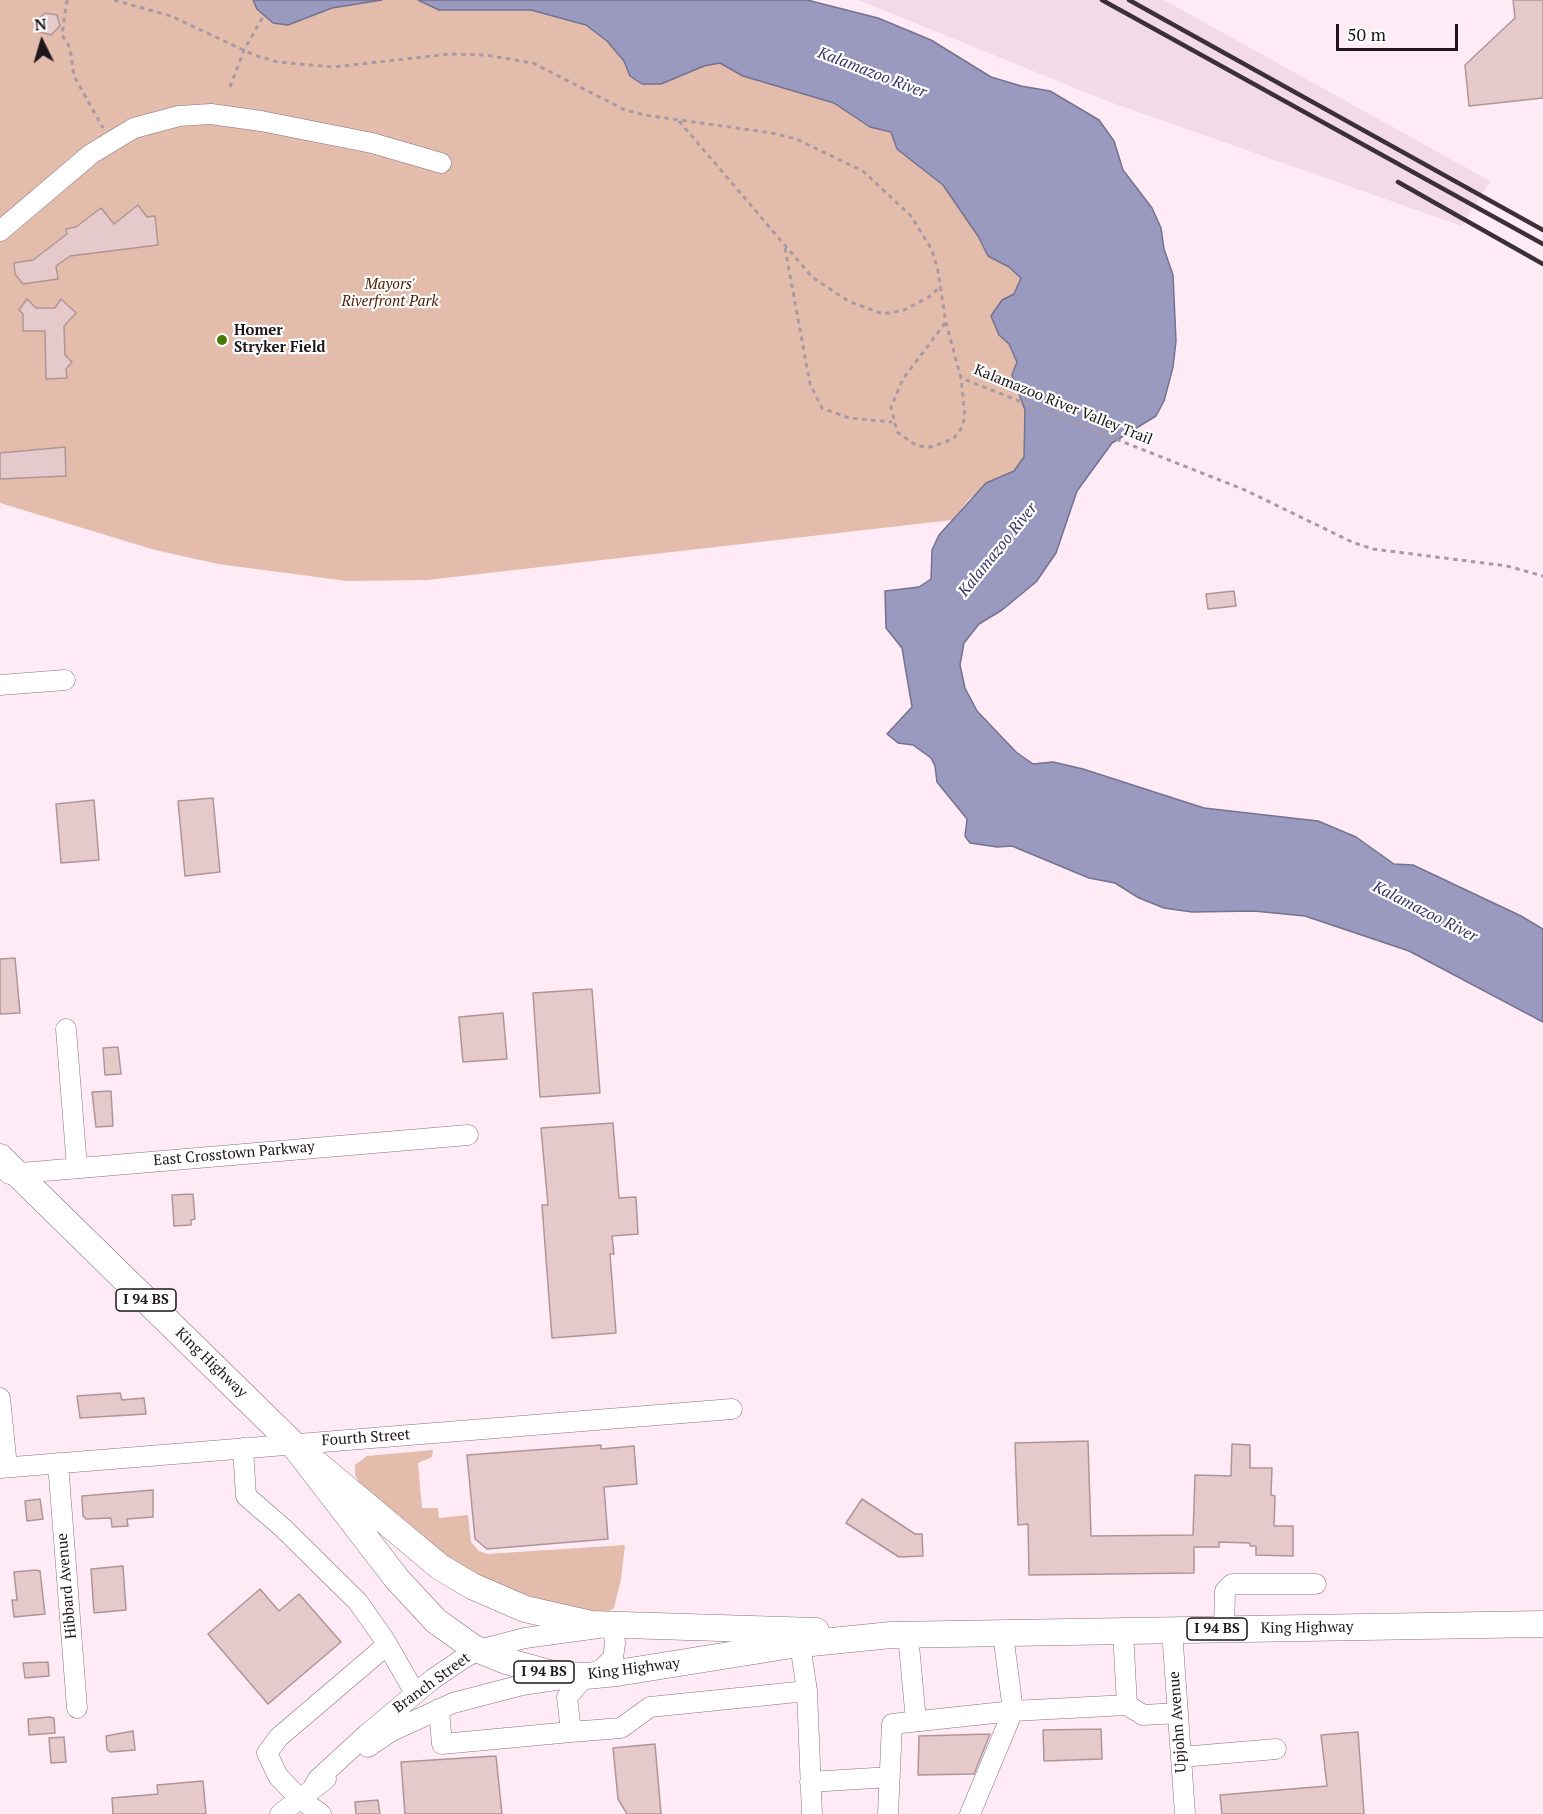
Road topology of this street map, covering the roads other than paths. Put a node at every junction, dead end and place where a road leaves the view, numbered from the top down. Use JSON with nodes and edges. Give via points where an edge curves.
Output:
{"nodes":[{"id":1,"x":441,"y":163,"type":"dead end"},
{"id":2,"x":0,"y":231,"type":"edge"},
{"id":3,"x":65,"y":680,"type":"dead end"},
{"id":4,"x":0,"y":685,"type":"edge"},
{"id":5,"x":66,"y":1029,"type":"dead end"},
{"id":6,"x":468,"y":1135,"type":"dead end"},
{"id":7,"x":77,"y":1167,"type":"junction"},
{"id":8,"x":6,"y":1168,"type":"edge"},
{"id":9,"x":0,"y":1398,"type":"edge"},
{"id":10,"x":732,"y":1410,"type":"dead end"},
{"id":11,"x":293,"y":1444,"type":"junction"},
{"id":12,"x":243,"y":1448,"type":"junction"},
{"id":13,"x":58,"y":1463,"type":"junction"},
{"id":14,"x":3,"y":1467,"type":"edge"},
{"id":15,"x":1316,"y":1584,"type":"dead end"},
{"id":16,"x":1543,"y":1624,"type":"edge"},
{"id":17,"x":613,"y":1626,"type":"junction"},
{"id":18,"x":1224,"y":1629,"type":"junction"},
{"id":19,"x":1172,"y":1630,"type":"junction"},
{"id":20,"x":1123,"y":1631,"type":"junction"},
{"id":21,"x":1003,"y":1634,"type":"junction"},
{"id":22,"x":900,"y":1635,"type":"junction"},
{"id":23,"x":800,"y":1644,"type":"junction"},
{"id":24,"x":387,"y":1645,"type":"junction"},
{"id":25,"x":479,"y":1650,"type":"junction"},
{"id":26,"x":586,"y":1676,"type":"junction"},
{"id":27,"x":807,"y":1691,"type":"junction"},
{"id":28,"x":415,"y":1693,"type":"junction"},
{"id":29,"x":1127,"y":1705,"type":"junction"},
{"id":30,"x":77,"y":1708,"type":"dead end"},
{"id":31,"x":439,"y":1709,"type":"junction"},
{"id":32,"x":1013,"y":1711,"type":"junction"},
{"id":33,"x":1178,"y":1713,"type":"junction"},
{"id":34,"x":916,"y":1721,"type":"junction"},
{"id":35,"x":571,"y":1732,"type":"junction"},
{"id":36,"x":1276,"y":1749,"type":"dead end"},
{"id":37,"x":1181,"y":1757,"type":"junction"},
{"id":38,"x":890,"y":1777,"type":"junction"},
{"id":39,"x":810,"y":1782,"type":"junction"},
{"id":40,"x":307,"y":1792,"type":"junction"},
{"id":41,"x":280,"y":1814,"type":"edge"},
{"id":42,"x":321,"y":1814,"type":"edge"},
{"id":43,"x":812,"y":1814,"type":"edge"},
{"id":44,"x":888,"y":1814,"type":"edge"},
{"id":45,"x":970,"y":1814,"type":"edge"},
{"id":46,"x":1185,"y":1814,"type":"edge"}],
"edges":[{"from":1,"to":2,"type":"street","via":[[372,143],[211,114],[167,119],[134,128],[91,154]]},
{"from":3,"to":4,"type":"street"},
{"from":5,"to":7,"type":"street"},
{"from":6,"to":7,"type":"street","name":"East Crosstown Parkway"},
{"from":7,"to":8,"type":"street","name":"East Crosstown Parkway"},
{"from":8,"to":11,"type":"main road","name":"King Highway","number":"I 94 BS"},
{"from":9,"to":14,"type":"street"},
{"from":10,"to":11,"type":"street","name":"Fourth Street"},
{"from":11,"to":12,"type":"street","name":"Fourth Street"},
{"from":11,"to":17,"type":"main road","name":"King Highway","number":"I 94 BS","via":[[440,1567],[472,1586],[525,1609]]},
{"from":11,"to":25,"type":"main road","name":"King Highway","number":"I 94 BS","via":[[414,1599],[449,1632]]},
{"from":12,"to":13,"type":"street","name":"Fourth Street"},
{"from":12,"to":24,"type":"street","via":[[246,1496],[358,1602]]},
{"from":13,"to":14,"type":"street","name":"Fourth Street"},
{"from":13,"to":30,"type":"street","name":"Hibbard Avenue"},
{"from":15,"to":18,"type":"street","via":[[1232,1584],[1225,1591]]},
{"from":16,"to":18,"type":"main road","name":"King Highway","number":"I 94 BS"},
{"from":17,"to":22,"type":"main road","name":"King Highway","number":"I 94 BS"},
{"from":17,"to":25,"type":"street","name":"Branch Street","via":[[525,1638]]},
{"from":17,"to":26,"type":"street","via":[[613,1658]]},
{"from":18,"to":19,"type":"main road","name":"King Highway","number":"I 94 BS"},
{"from":19,"to":20,"type":"main road","name":"King Highway","number":"I 94 BS"},
{"from":19,"to":33,"type":"street","name":"Upjohn Avenue"},
{"from":20,"to":21,"type":"main road","name":"King Highway","number":"I 94 BS"},
{"from":20,"to":29,"type":"street"},
{"from":21,"to":22,"type":"main road","name":"King Highway","number":"I 94 BS"},
{"from":21,"to":32,"type":"street"},
{"from":22,"to":23,"type":"main road","name":"King Highway","number":"I 94 BS"},
{"from":22,"to":34,"type":"street"},
{"from":23,"to":26,"type":"main road","name":"King Highway","number":"I 94 BS"},
{"from":23,"to":27,"type":"street"},
{"from":24,"to":28,"type":"street"},
{"from":24,"to":40,"type":"street","via":[[279,1737],[267,1753],[278,1776]]},
{"from":25,"to":26,"type":"main road","name":"King Highway","number":"I 94 BS","via":[[530,1669]]},
{"from":25,"to":28,"type":"street","name":"Branch Street","via":[[451,1665]]},
{"from":26,"to":31,"type":"street","name":"Branch Street","via":[[481,1694]]},
{"from":26,"to":35,"type":"street","via":[[567,1697]]},
{"from":27,"to":35,"type":"street","via":[[650,1707],[621,1728]]},
{"from":27,"to":39,"type":"street"},
{"from":28,"to":40,"type":"street","name":"Branch Street"},
{"from":29,"to":32,"type":"street"},
{"from":29,"to":33,"type":"street","via":[[1143,1715]]},
{"from":31,"to":35,"type":"street","via":[[442,1744]]},
{"from":31,"to":40,"type":"street","name":"Branch Street","via":[[390,1732]]},
{"from":32,"to":34,"type":"street"},
{"from":32,"to":45,"type":"street"},
{"from":33,"to":37,"type":"street","name":"Upjohn Avenue"},
{"from":34,"to":38,"type":"street","via":[[892,1724]]},
{"from":36,"to":37,"type":"street"},
{"from":37,"to":46,"type":"street","name":"Upjohn Avenue"},
{"from":38,"to":39,"type":"street"},
{"from":38,"to":44,"type":"street"},
{"from":39,"to":43,"type":"street"},
{"from":40,"to":41,"type":"street","name":"Branch Street"},
{"from":40,"to":42,"type":"street"}]}
